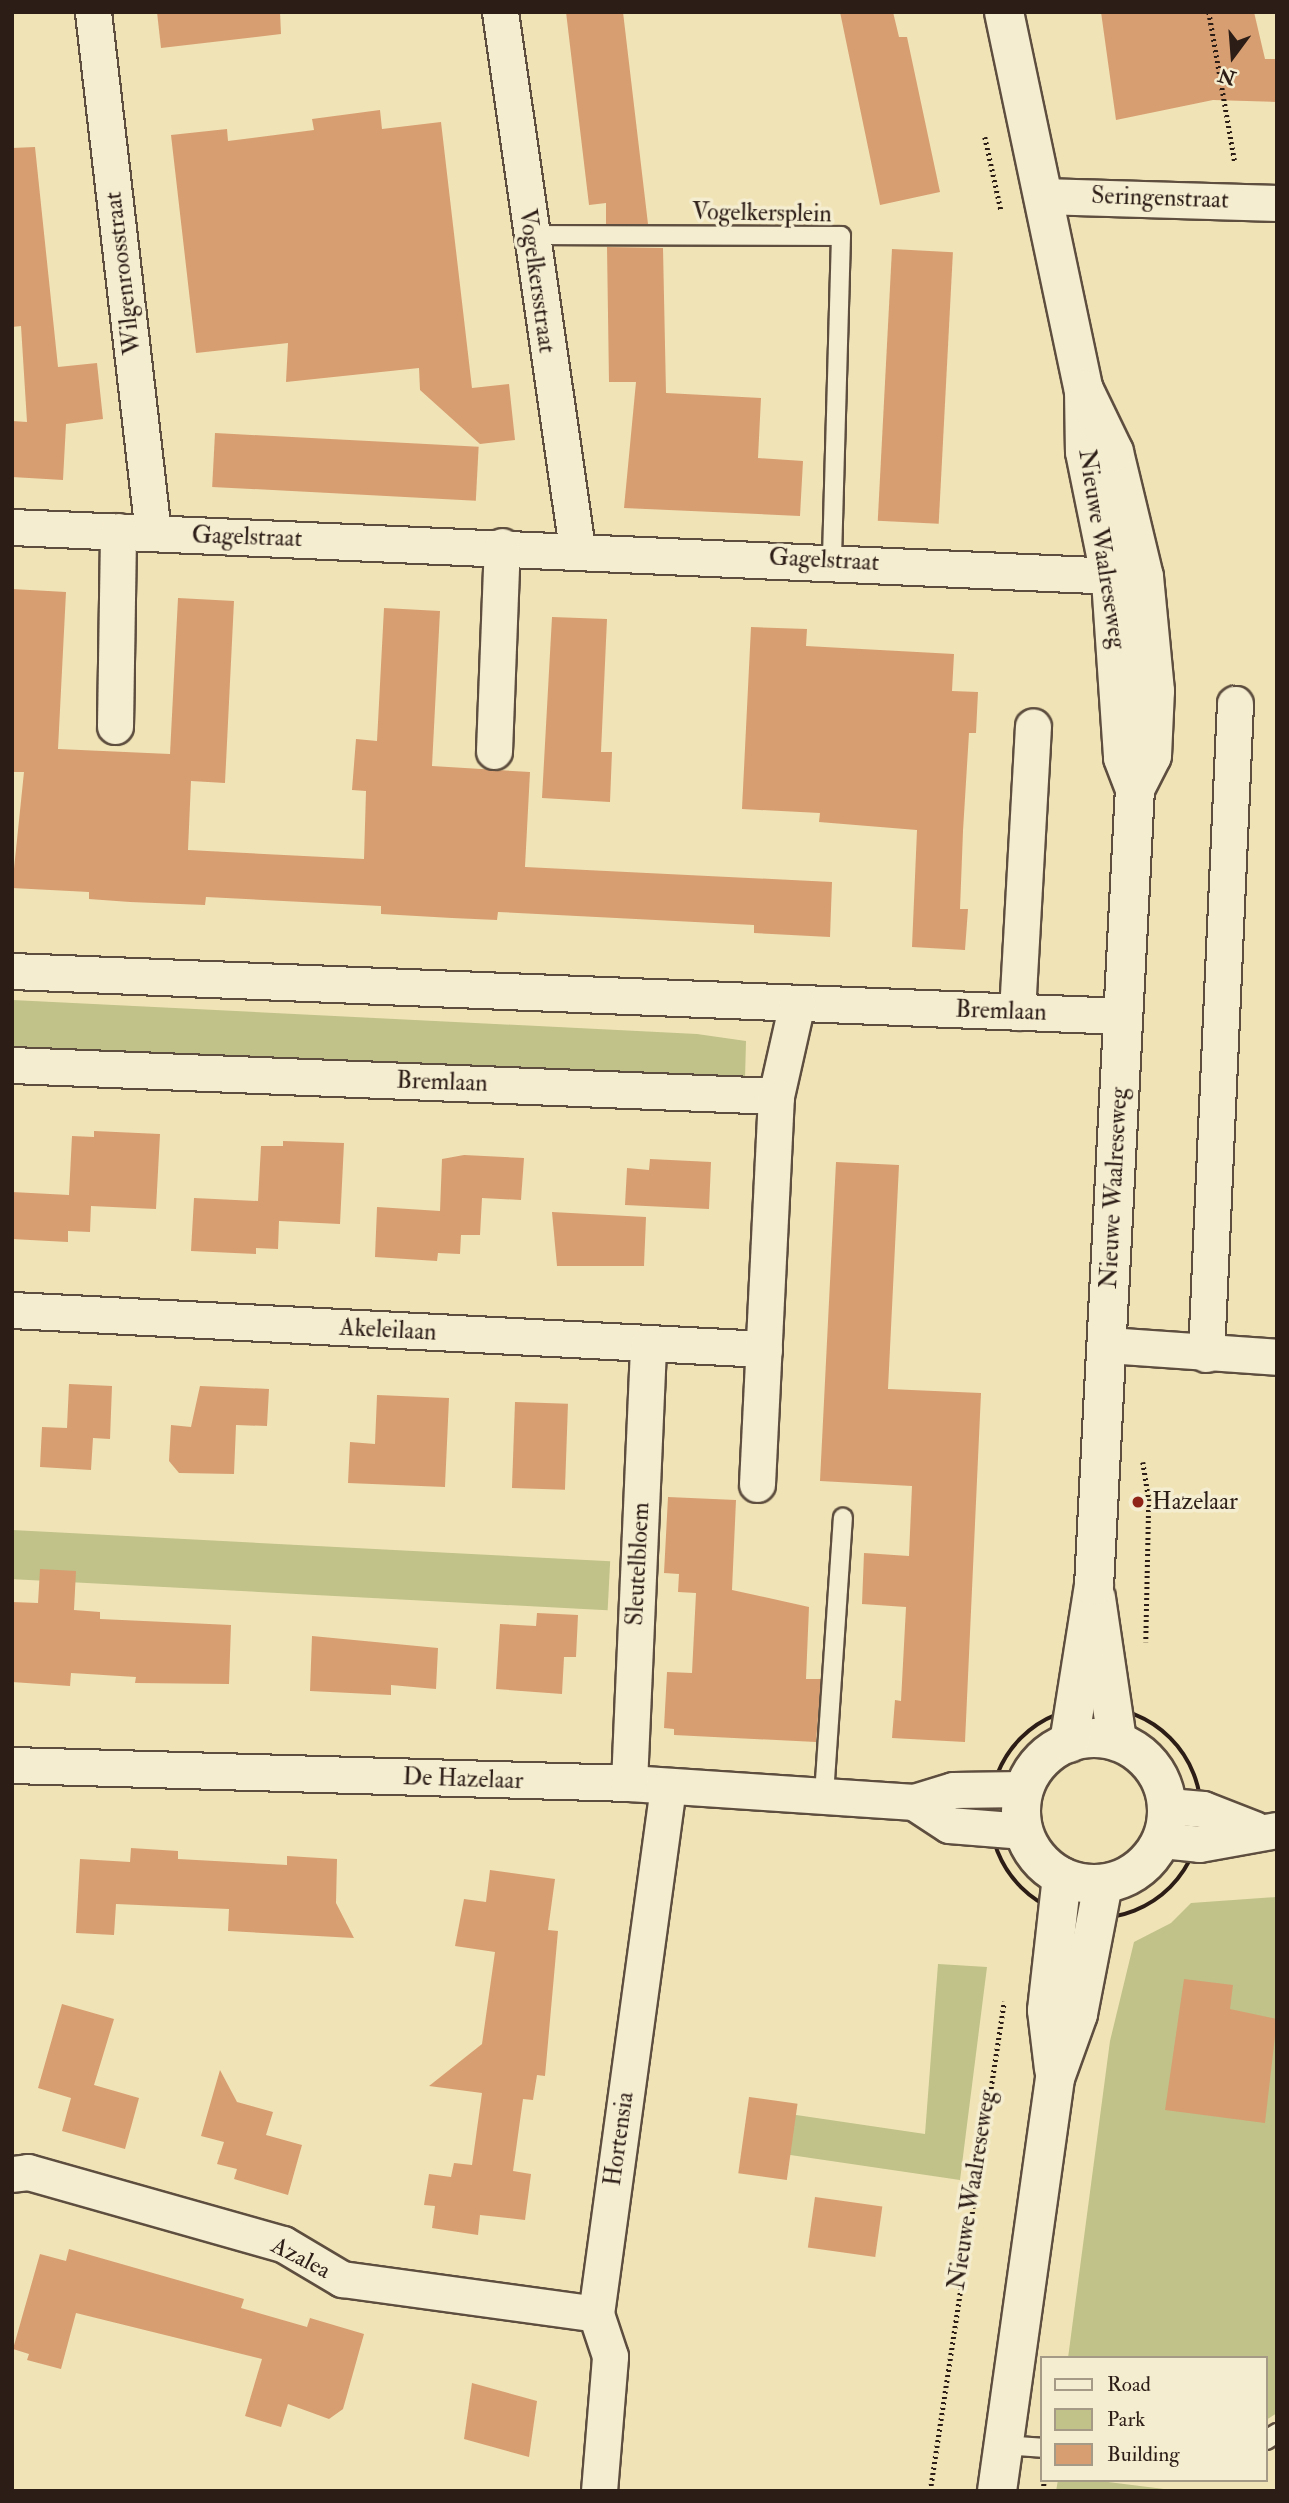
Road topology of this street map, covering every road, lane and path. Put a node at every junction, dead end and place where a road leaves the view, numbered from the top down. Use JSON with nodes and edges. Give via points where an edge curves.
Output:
{"nodes":[{"id":1,"x":93,"y":12,"type":"edge"},
{"id":2,"x":500,"y":12,"type":"edge"},
{"id":3,"x":1003,"y":12,"type":"edge"},
{"id":4,"x":1209,"y":12,"type":"edge"},
{"id":5,"x":1042,"y":197,"type":"junction"},
{"id":6,"x":1242,"y":201,"type":"junction"},
{"id":7,"x":1277,"y":203,"type":"edge"},
{"id":8,"x":529,"y":235,"type":"junction"},
{"id":9,"x":12,"y":527,"type":"edge"},
{"id":10,"x":118,"y":531,"type":"junction"},
{"id":11,"x":153,"y":533,"type":"junction"},
{"id":12,"x":502,"y":546,"type":"junction"},
{"id":13,"x":577,"y":549,"type":"junction"},
{"id":14,"x":832,"y":559,"type":"junction"},
{"id":15,"x":1128,"y":578,"type":"junction"},
{"id":16,"x":1235,"y":704,"type":"dead end"},
{"id":17,"x":115,"y":726,"type":"dead end"},
{"id":18,"x":1033,"y":726,"type":"dead end"},
{"id":19,"x":494,"y":751,"type":"dead end"},
{"id":20,"x":12,"y":971,"type":"edge"},
{"id":21,"x":797,"y":1003,"type":"junction"},
{"id":22,"x":1017,"y":1012,"type":"junction"},
{"id":23,"x":1122,"y":1016,"type":"junction"},
{"id":24,"x":12,"y":1065,"type":"edge"},
{"id":25,"x":776,"y":1096,"type":"junction"},
{"id":26,"x":12,"y":1310,"type":"edge"},
{"id":27,"x":648,"y":1344,"type":"junction"},
{"id":28,"x":1107,"y":1345,"type":"junction"},
{"id":29,"x":764,"y":1349,"type":"junction"},
{"id":30,"x":1206,"y":1354,"type":"junction"},
{"id":31,"x":1277,"y":1357,"type":"edge"},
{"id":32,"x":757,"y":1484,"type":"dead end"},
{"id":33,"x":843,"y":1518,"type":"dead end"},
{"id":34,"x":1094,"y":1586,"type":"junction"},
{"id":35,"x":1128,"y":1728,"type":"junction"},
{"id":36,"x":1057,"y":1730,"type":"junction"},
{"id":37,"x":12,"y":1765,"type":"edge"},
{"id":38,"x":1011,"y":1781,"type":"junction"},
{"id":39,"x":1199,"y":1782,"type":"dead end"},
{"id":40,"x":629,"y":1783,"type":"junction"},
{"id":41,"x":668,"y":1787,"type":"junction"},
{"id":42,"x":824,"y":1795,"type":"junction"},
{"id":43,"x":914,"y":1802,"type":"junction"},
{"id":44,"x":1165,"y":1823,"type":"junction"},
{"id":45,"x":1265,"y":1830,"type":"edge"},
{"id":46,"x":1024,"y":1831,"type":"junction"},
{"id":47,"x":1187,"y":1870,"type":"dead end"},
{"id":48,"x":1062,"y":1877,"type":"junction"},
{"id":49,"x":1103,"y":1884,"type":"junction"},
{"id":50,"x":1022,"y":1890,"type":"dead end"},
{"id":51,"x":1020,"y":1904,"type":"dead end"},
{"id":52,"x":1126,"y":1915,"type":"dead end"},
{"id":53,"x":1006,"y":1985,"type":"dead end"},
{"id":54,"x":1055,"y":2078,"type":"junction"},
{"id":55,"x":12,"y":2174,"type":"edge"},
{"id":56,"x":596,"y":2314,"type":"junction"},
{"id":57,"x":1003,"y":2445,"type":"junction"},
{"id":58,"x":1040,"y":2448,"type":"edge"},
{"id":59,"x":599,"y":2491,"type":"edge"},
{"id":60,"x":930,"y":2491,"type":"edge"},
{"id":61,"x":997,"y":2491,"type":"edge"}],
"edges":[{"from":1,"to":11,"type":"street","name":"Wilgenroosstraat"},
{"from":2,"to":8,"type":"street","name":"Vogelkersstraat"},
{"from":3,"to":5,"type":"street","name":"Nieuwe Waalreseweg"},
{"from":4,"to":6,"type":"path"},
{"from":5,"to":6,"type":"street","name":"Seringenstraat"},
{"from":5,"to":15,"type":"street","name":"Nieuwe Waalreseweg","via":[[1084,390],[1114,452]]},
{"from":6,"to":7,"type":"street","name":"Seringenstraat"},
{"from":8,"to":13,"type":"street","name":"Vogelkersstraat"},
{"from":8,"to":14,"type":"lane","name":"Vogelkersplein","via":[[841,236]]},
{"from":9,"to":10,"type":"street","name":"Gagelstraat"},
{"from":10,"to":11,"type":"street","name":"Gagelstraat"},
{"from":10,"to":17,"type":"street"},
{"from":11,"to":12,"type":"street","name":"Gagelstraat"},
{"from":12,"to":13,"type":"street","name":"Gagelstraat"},
{"from":12,"to":19,"type":"street"},
{"from":13,"to":14,"type":"street","name":"Gagelstraat"},
{"from":14,"to":15,"type":"street","name":"Gagelstraat"},
{"from":15,"to":23,"type":"street","name":"Nieuwe Waalreseweg","via":[[1155,691],[1152,756],[1135,789]]},
{"from":16,"to":30,"type":"street"},
{"from":18,"to":22,"type":"street"},
{"from":20,"to":21,"type":"street","name":"Bremlaan"},
{"from":21,"to":22,"type":"street","name":"Bremlaan"},
{"from":21,"to":25,"type":"street"},
{"from":22,"to":23,"type":"street","name":"Bremlaan"},
{"from":23,"to":28,"type":"street","name":"Nieuwe Waalreseweg"},
{"from":24,"to":25,"type":"street","name":"Bremlaan"},
{"from":25,"to":29,"type":"street"},
{"from":26,"to":27,"type":"street","name":"Akeleilaan"},
{"from":27,"to":29,"type":"street","name":"Akeleilaan"},
{"from":27,"to":40,"type":"street","name":"Sleutelbloem"},
{"from":28,"to":30,"type":"street"},
{"from":28,"to":34,"type":"street","name":"Nieuwe Waalreseweg"},
{"from":29,"to":32,"type":"street"},
{"from":30,"to":31,"type":"street"},
{"from":33,"to":42,"type":"lane"},
{"from":34,"to":35,"type":"street","name":"Nieuwe Waalreseweg"},
{"from":34,"to":36,"type":"street","name":"Nieuwe Waalreseweg"},
{"from":35,"to":36,"type":"street"},
{"from":35,"to":39,"type":"path","via":[[1176,1742]]},
{"from":35,"to":44,"type":"street","via":[[1152,1766]]},
{"from":36,"to":38,"type":"street","via":[[1050,1753]]},
{"from":36,"to":38,"type":"path","via":[[1017,1741]]},
{"from":37,"to":40,"type":"street","name":"De Hazelaar"},
{"from":38,"to":43,"type":"street","name":"De Hazelaar"},
{"from":38,"to":46,"type":"street"},
{"from":40,"to":41,"type":"street","name":"De Hazelaar"},
{"from":41,"to":42,"type":"street","name":"De Hazelaar"},
{"from":41,"to":56,"type":"street","name":"Hortensia"},
{"from":42,"to":43,"type":"street","name":"De Hazelaar"},
{"from":43,"to":46,"type":"street","name":"De Hazelaar","via":[[949,1825]]},
{"from":44,"to":45,"type":"street","via":[[1199,1844]]},
{"from":44,"to":49,"type":"street","via":[[1127,1877]]},
{"from":46,"to":48,"type":"street","via":[[1041,1861]]},
{"from":47,"to":52,"type":"path","via":[[1160,1898]]},
{"from":48,"to":49,"type":"street"},
{"from":48,"to":54,"type":"street","via":[[1047,2010]]},
{"from":49,"to":54,"type":"street","via":[[1078,2014]]},
{"from":50,"to":51,"type":"path"},
{"from":53,"to":60,"type":"path","name":"Nieuwe Waalreseweg"},
{"from":54,"to":57,"type":"street"},
{"from":55,"to":56,"type":"street","name":"Azalea","via":[[28,2172],[283,2244],[342,2279]]},
{"from":56,"to":59,"type":"street","name":"Hortensia","via":[[610,2356]]},
{"from":57,"to":58,"type":"lane"},
{"from":57,"to":61,"type":"street"}]}
